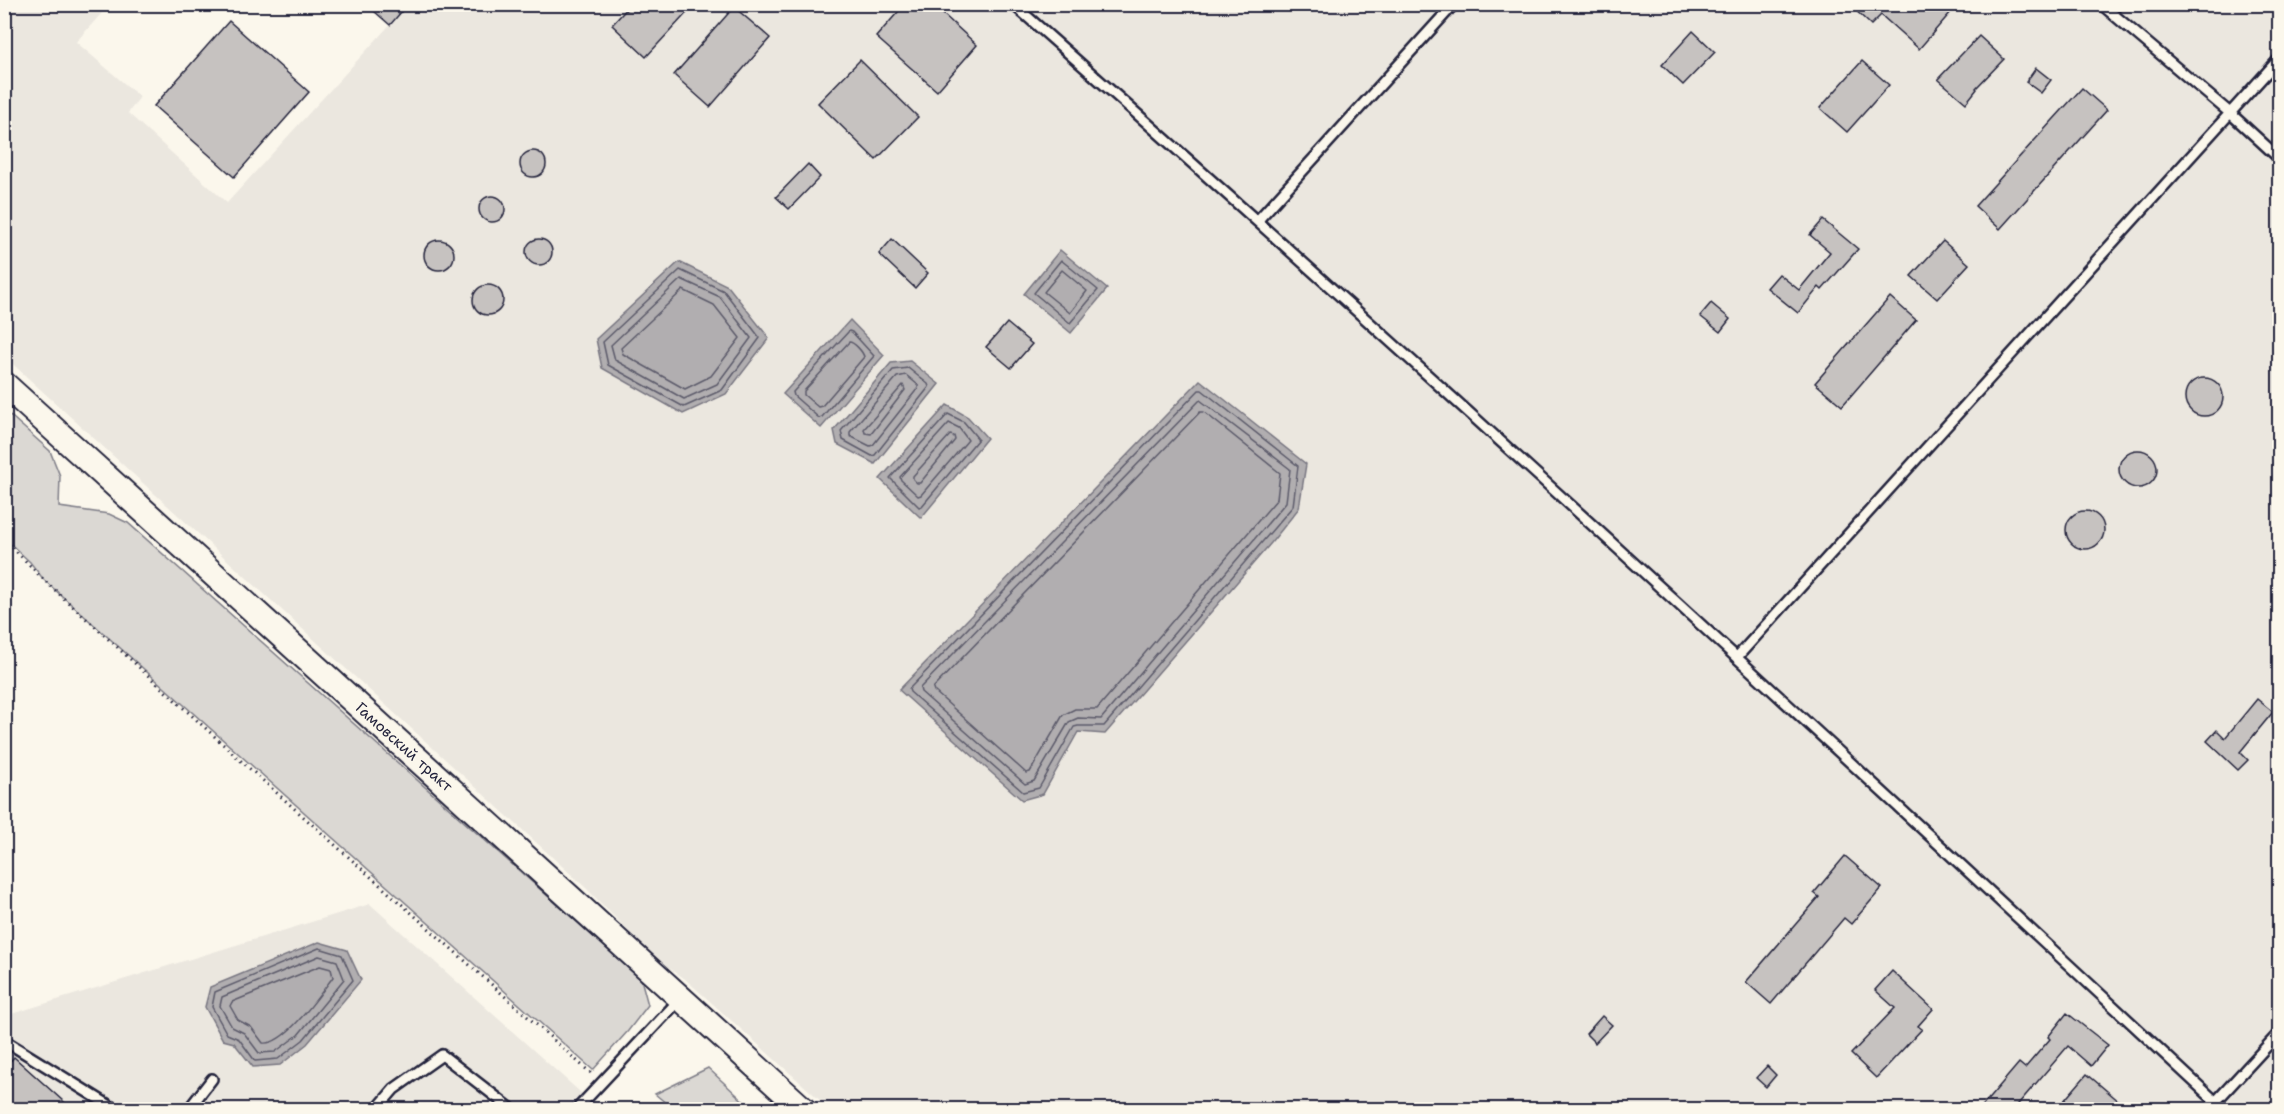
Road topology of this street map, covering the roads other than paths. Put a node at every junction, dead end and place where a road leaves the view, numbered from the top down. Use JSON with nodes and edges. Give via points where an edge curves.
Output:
{"nodes":[{"id":1,"x":1013,"y":4,"type":"edge"},
{"id":2,"x":1454,"y":4,"type":"edge"},
{"id":3,"x":2101,"y":4,"type":"edge"},
{"id":4,"x":2280,"y":58,"type":"edge"},
{"id":5,"x":2230,"y":113,"type":"junction"},
{"id":6,"x":2280,"y":159,"type":"edge"},
{"id":7,"x":1258,"y":220,"type":"junction"},
{"id":8,"x":4,"y":384,"type":"edge"},
{"id":9,"x":1738,"y":656,"type":"junction"},
{"id":10,"x":682,"y":998,"type":"junction"},
{"id":11,"x":2280,"y":1032,"type":"edge"},
{"id":12,"x":4,"y":1046,"type":"edge"},
{"id":13,"x":212,"y":1079,"type":"dead end"},
{"id":14,"x":2215,"y":1101,"type":"junction"},
{"id":15,"x":115,"y":1109,"type":"edge"},
{"id":16,"x":188,"y":1110,"type":"edge"},
{"id":17,"x":376,"y":1110,"type":"edge"},
{"id":18,"x":513,"y":1110,"type":"edge"},
{"id":19,"x":576,"y":1110,"type":"edge"},
{"id":20,"x":804,"y":1110,"type":"edge"},
{"id":21,"x":2208,"y":1110,"type":"edge"}],
"edges":[{"from":1,"to":7,"type":"lane"},
{"from":2,"to":7,"type":"lane"},
{"from":3,"to":5,"type":"lane"},
{"from":4,"to":5,"type":"lane"},
{"from":5,"to":6,"type":"lane"},
{"from":5,"to":9,"type":"lane"},
{"from":7,"to":9,"type":"lane"},
{"from":8,"to":10,"type":"street","name":"Гамовский тракт"},
{"from":9,"to":14,"type":"lane"},
{"from":10,"to":19,"type":"lane"},
{"from":10,"to":20,"type":"street","name":"Гамовский тракт"},
{"from":11,"to":14,"type":"lane"},
{"from":12,"to":15,"type":"lane","via":[[10,1044]]},
{"from":13,"to":16,"type":"lane"},
{"from":14,"to":21,"type":"lane"},
{"from":17,"to":18,"type":"lane","via":[[394,1089],[442,1055]]}]}
